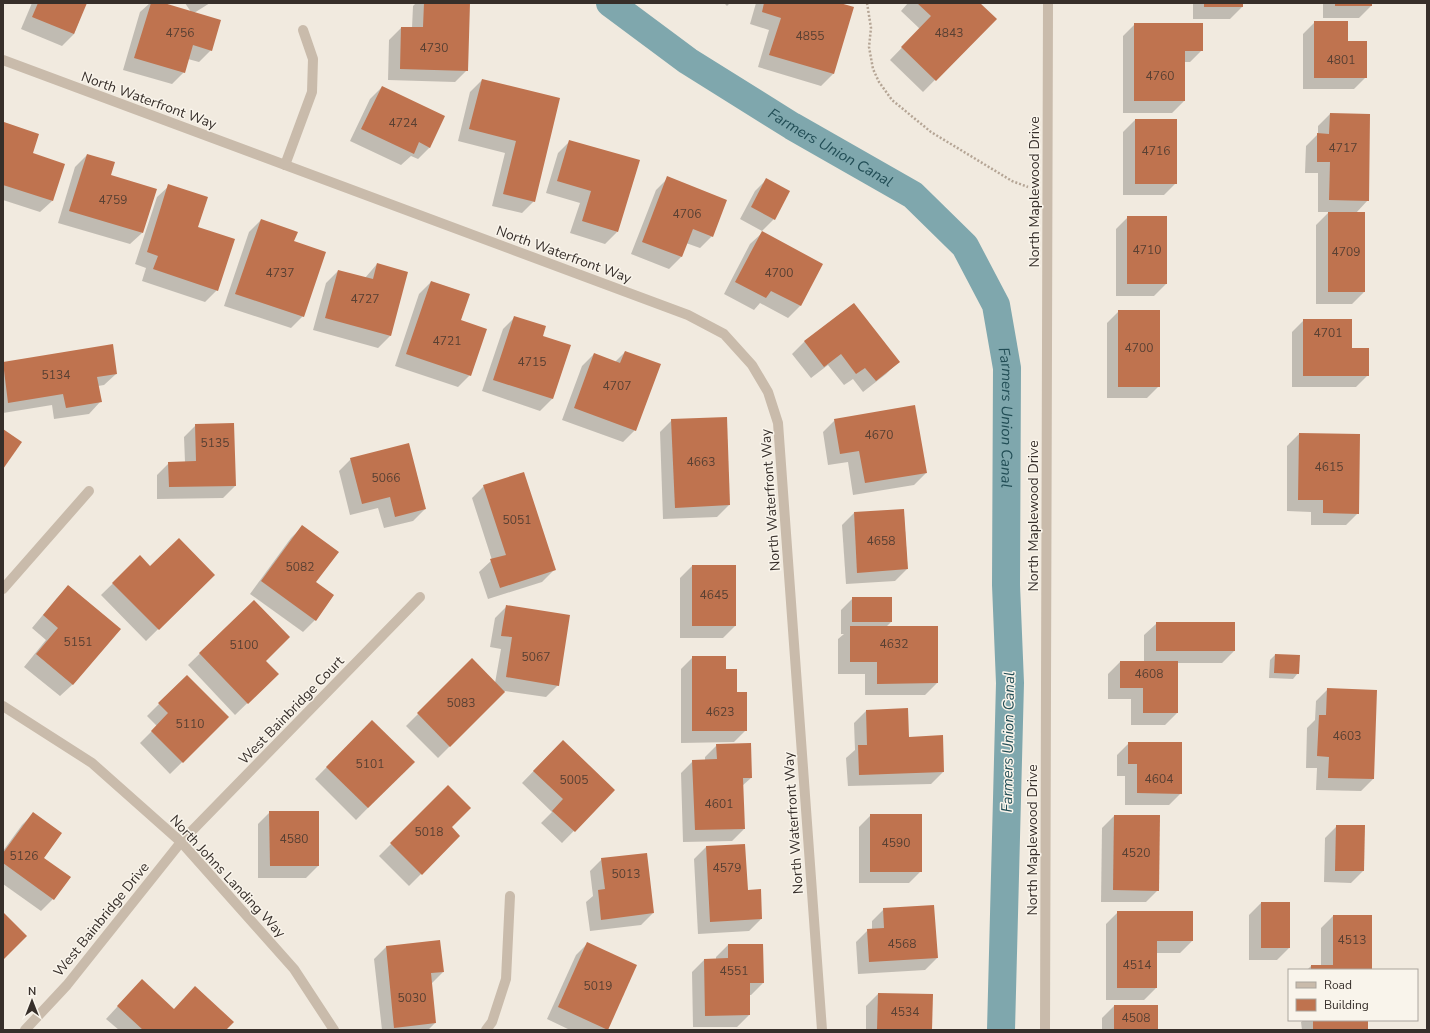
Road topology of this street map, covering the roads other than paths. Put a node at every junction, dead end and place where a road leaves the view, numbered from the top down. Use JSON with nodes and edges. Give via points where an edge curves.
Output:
{"nodes":[{"id":1,"x":1048,"y":3,"type":"edge"},
{"id":2,"x":303,"y":30,"type":"dead end"},
{"id":3,"x":3,"y":60,"type":"edge"},
{"id":4,"x":285,"y":165,"type":"junction"},
{"id":5,"x":89,"y":491,"type":"dead end"},
{"id":6,"x":3,"y":589,"type":"edge"},
{"id":7,"x":420,"y":597,"type":"dead end"},
{"id":8,"x":3,"y":706,"type":"edge"},
{"id":9,"x":181,"y":842,"type":"junction"},
{"id":10,"x":510,"y":896,"type":"dead end"},
{"id":11,"x":25,"y":1030,"type":"edge"},
{"id":12,"x":334,"y":1030,"type":"edge"},
{"id":13,"x":486,"y":1030,"type":"edge"},
{"id":14,"x":822,"y":1030,"type":"edge"},
{"id":15,"x":1045,"y":1030,"type":"edge"}],
"edges":[{"from":1,"to":15,"type":"street","name":"North Maplewood Drive"},
{"from":2,"to":4,"type":"street","via":[[313,59],[312,92]]},
{"from":3,"to":4,"type":"street","name":"North Waterfront Way"},
{"from":4,"to":14,"type":"street","name":"North Waterfront Way","via":[[688,315],[724,334],[752,365],[768,392],[778,423]]},
{"from":5,"to":6,"type":"street"},
{"from":7,"to":9,"type":"street","name":"West Bainbridge Court"},
{"from":8,"to":9,"type":"street","name":"North Johns Landing Way","via":[[92,763]]},
{"from":9,"to":11,"type":"street","name":"West Bainbridge Drive","via":[[66,985]]},
{"from":9,"to":12,"type":"street","name":"North Johns Landing Way","via":[[294,969]]},
{"from":10,"to":13,"type":"street","via":[[506,980],[492,1022]]}]}
